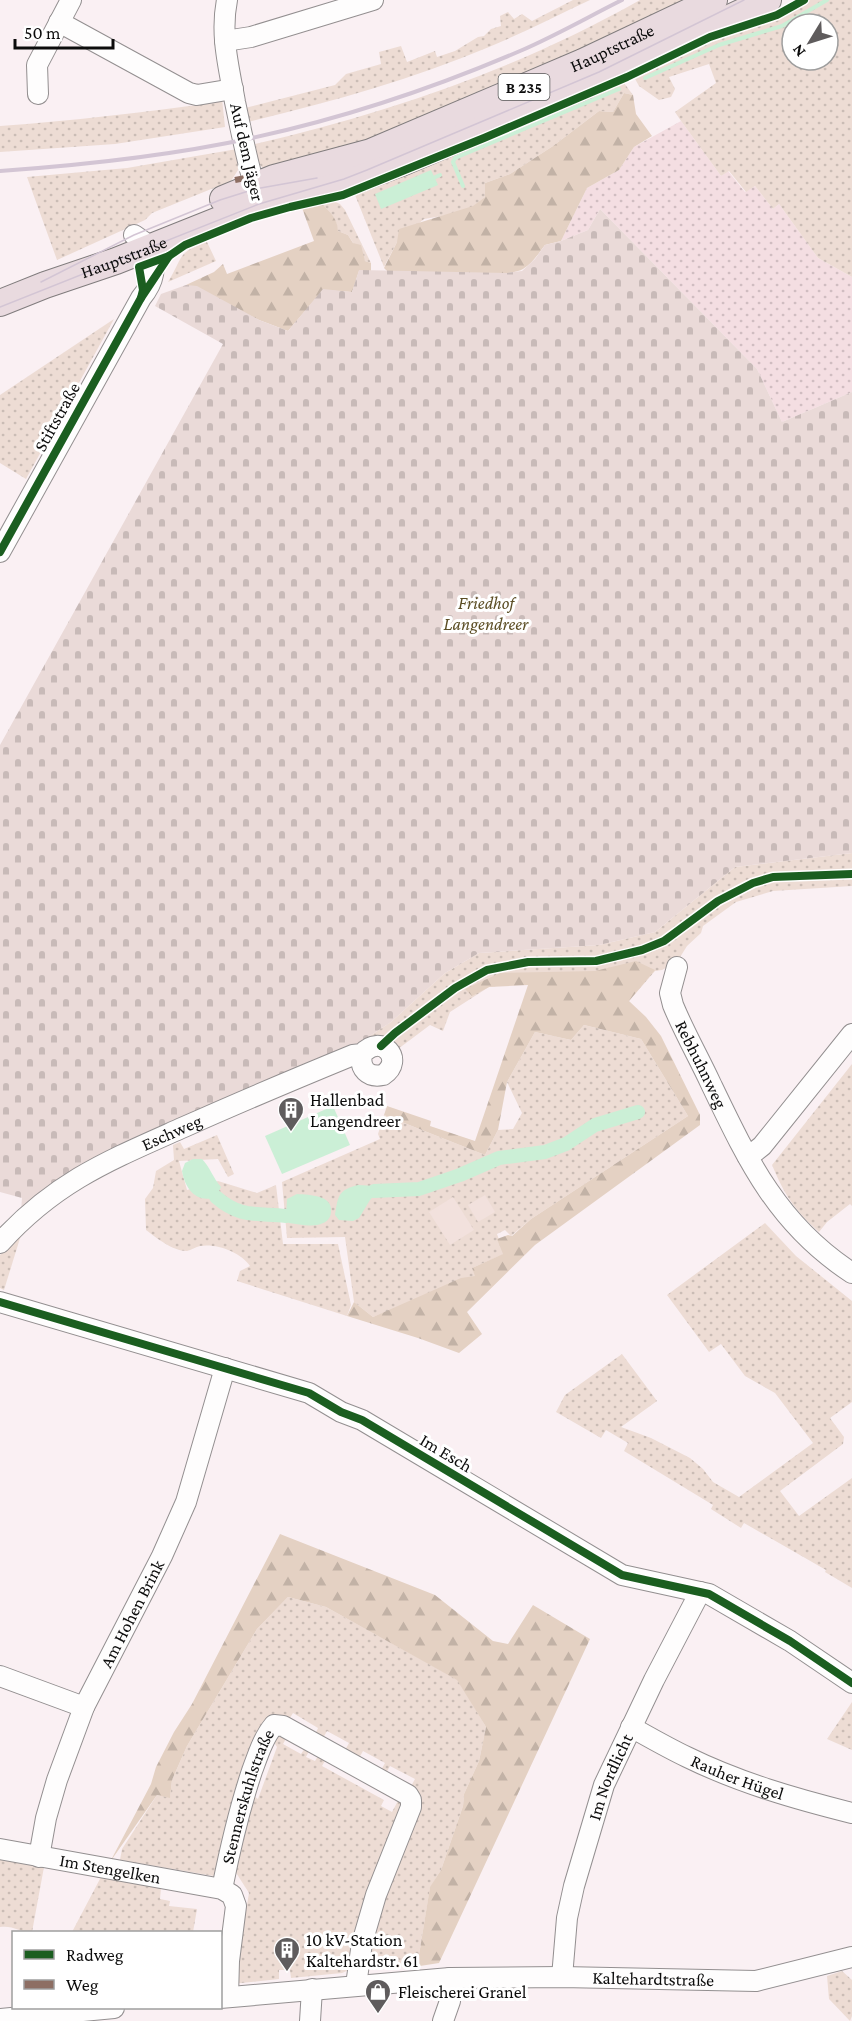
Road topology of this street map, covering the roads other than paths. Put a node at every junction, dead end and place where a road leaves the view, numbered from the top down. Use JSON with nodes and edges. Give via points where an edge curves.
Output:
{"nodes":[{"id":1,"x":71,"y":0,"type":"edge"},
{"id":2,"x":226,"y":0,"type":"edge"},
{"id":3,"x":373,"y":0,"type":"edge"},
{"id":4,"x":714,"y":0,"type":"edge"},
{"id":5,"x":768,"y":0,"type":"edge"},
{"id":6,"x":60,"y":22,"type":"junction"},
{"id":7,"x":225,"y":41,"type":"junction"},
{"id":8,"x":233,"y":89,"type":"junction"},
{"id":9,"x":38,"y":94,"type":"dead end"},
{"id":10,"x":257,"y":195,"type":"junction"},
{"id":11,"x":140,"y":245,"type":"junction"},
{"id":12,"x":0,"y":303,"type":"edge"},
{"id":13,"x":0,"y":552,"type":"edge"},
{"id":14,"x":677,"y":967,"type":"dead end"},
{"id":15,"x":852,"y":1034,"type":"edge"},
{"id":16,"x":362,"y":1054,"type":"junction"},
{"id":17,"x":748,"y":1157,"type":"junction"},
{"id":18,"x":0,"y":1243,"type":"edge"},
{"id":19,"x":852,"y":1273,"type":"edge"},
{"id":20,"x":0,"y":1302,"type":"edge"},
{"id":21,"x":225,"y":1368,"type":"junction"},
{"id":22,"x":700,"y":1592,"type":"junction"},
{"id":23,"x":0,"y":1676,"type":"edge"},
{"id":24,"x":852,"y":1683,"type":"edge"},
{"id":25,"x":84,"y":1707,"type":"junction"},
{"id":26,"x":631,"y":1727,"type":"junction"},
{"id":27,"x":852,"y":1813,"type":"edge"},
{"id":28,"x":0,"y":1849,"type":"edge"},
{"id":29,"x":39,"y":1857,"type":"junction"},
{"id":30,"x":222,"y":1889,"type":"junction"},
{"id":31,"x":852,"y":1957,"type":"edge"},
{"id":32,"x":562,"y":1977,"type":"junction"},
{"id":33,"x":450,"y":1978,"type":"junction"},
{"id":34,"x":356,"y":1985,"type":"junction"},
{"id":35,"x":312,"y":1989,"type":"junction"},
{"id":36,"x":224,"y":1997,"type":"edge"},
{"id":37,"x":95,"y":2009,"type":"edge"},
{"id":38,"x":0,"y":2019,"type":"edge"},
{"id":39,"x":310,"y":2021,"type":"edge"},
{"id":40,"x":443,"y":2021,"type":"edge"}],
"edges":[{"from":1,"to":6,"type":"street"},
{"from":2,"to":7,"type":"street","name":"Auf dem Jäger"},
{"from":3,"to":7,"type":"street","via":[[251,38]]},
{"from":4,"to":10,"type":"main road","name":"Hauptstraße","number":"B 235","via":[[583,62],[371,152],[274,178]]},
{"from":5,"to":10,"type":"main road","name":"Hauptstraße","number":"B 235","via":[[586,85],[401,163],[340,186]]},
{"from":6,"to":8,"type":"street","name":"Auf dem Jäger","via":[[189,93]]},
{"from":6,"to":9,"type":"street","via":[[37,65]]},
{"from":7,"to":8,"type":"street","name":"Auf dem Jäger"},
{"from":8,"to":10,"type":"street","name":"Auf dem Jäger"},
{"from":10,"to":11,"type":"main road","name":"Hauptstraße","number":"B 235"},
{"from":11,"to":12,"type":"main road","name":"Hauptstraße","number":"B 235","via":[[99,252],[45,285]]},
{"from":11,"to":13,"type":"street","name":"Stiftstraße","via":[[154,274],[148,290]]},
{"from":14,"to":17,"type":"street","name":"Rebhuhnweg","via":[[670,993],[673,1005]]},
{"from":15,"to":17,"type":"street","via":[[762,1146]]},
{"from":16,"to":16,"type":"street","name":"Eschweg","via":[[381,1046],[392,1059],[390,1068],[383,1075],[367,1073]]},
{"from":16,"to":18,"type":"street","name":"Eschweg","via":[[237,1103],[92,1169],[40,1203]]},
{"from":17,"to":19,"type":"street","name":"Rebhuhnweg","via":[[784,1214],[817,1248]]},
{"from":20,"to":21,"type":"street","name":"Im Esch"},
{"from":21,"to":22,"type":"street","name":"Im Esch","via":[[309,1393],[362,1420],[622,1575]]},
{"from":21,"to":25,"type":"street","name":"Am Hohen Brink","via":[[186,1502],[162,1557]]},
{"from":22,"to":24,"type":"street","name":"Im Esch","via":[[790,1641]]},
{"from":22,"to":26,"type":"street","name":"Im Nordlicht"},
{"from":23,"to":25,"type":"street"},
{"from":25,"to":29,"type":"street","name":"Am Hohen Brink","via":[[57,1780]]},
{"from":26,"to":27,"type":"street","name":"Rauher Hügel","via":[[689,1758],[756,1786]]},
{"from":26,"to":32,"type":"street","name":"Im Nordlicht","via":[[604,1785],[583,1852],[567,1918]]},
{"from":28,"to":29,"type":"street","name":"Im Stengelken"},
{"from":29,"to":30,"type":"street","name":"Im Stengelken"},
{"from":30,"to":34,"type":"street","name":"Stennerskuhlstraße","via":[[246,1790],[263,1742],[274,1725],[283,1726],[408,1795],[411,1807],[365,1930]]},
{"from":30,"to":36,"type":"street","name":"Stennerskuhlstraße","via":[[232,1895],[236,1906]]},
{"from":31,"to":32,"type":"street","name":"Kaltehardtstraße","via":[[756,1981]]},
{"from":32,"to":33,"type":"street","name":"Kaltehardtstraße"},
{"from":33,"to":34,"type":"street","name":"Kaltehardtstraße"},
{"from":33,"to":40,"type":"street","via":[[450,2001]]},
{"from":34,"to":35,"type":"street","name":"Kaltehardtstraße"},
{"from":35,"to":36,"type":"street","name":"Kaltehardtstraße"},
{"from":35,"to":39,"type":"street"},
{"from":37,"to":38,"type":"street"}]}
